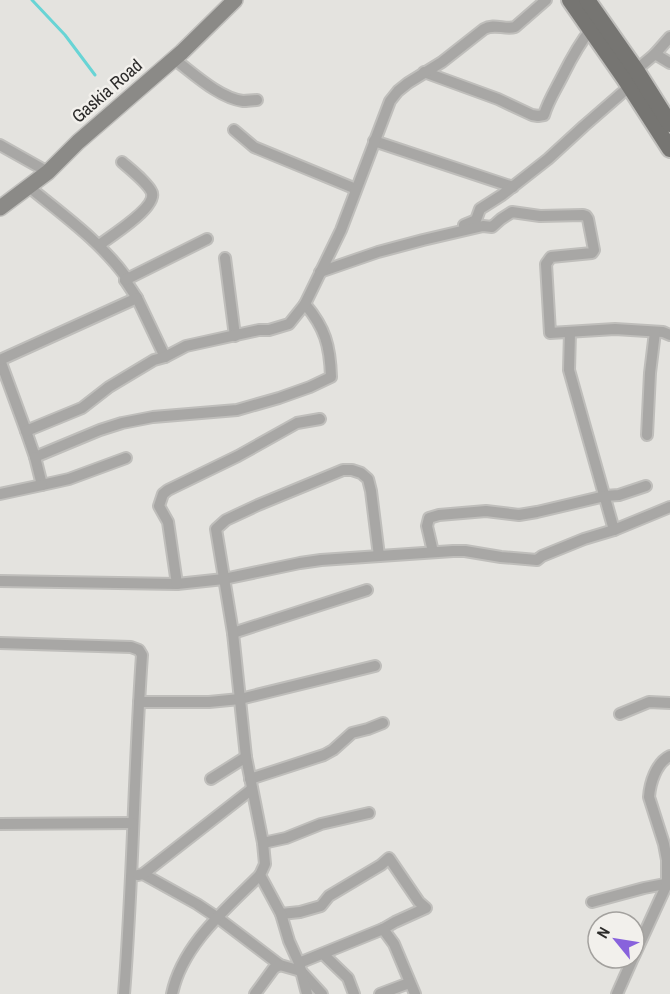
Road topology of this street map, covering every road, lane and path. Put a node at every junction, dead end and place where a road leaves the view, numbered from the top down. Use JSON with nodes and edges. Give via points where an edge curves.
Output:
{"nodes":[{"id":1,"x":235,"y":0,"type":"edge"},
{"id":2,"x":546,"y":0,"type":"edge"},
{"id":3,"x":570,"y":0,"type":"edge"},
{"id":4,"x":587,"y":0,"type":"edge"},
{"id":5,"x":591,"y":29,"type":"junction"},
{"id":6,"x":670,"y":37,"type":"edge"},
{"id":7,"x":655,"y":54,"type":"junction"},
{"id":8,"x":174,"y":59,"type":"junction"},
{"id":9,"x":670,"y":63,"type":"edge"},
{"id":10,"x":636,"y":70,"type":"junction"},
{"id":11,"x":423,"y":72,"type":"junction"},
{"id":12,"x":630,"y":86,"type":"junction"},
{"id":13,"x":257,"y":100,"type":"dead end"},
{"id":14,"x":670,"y":124,"type":"edge"},
{"id":15,"x":234,"y":130,"type":"dead end"},
{"id":16,"x":374,"y":141,"type":"junction"},
{"id":17,"x":0,"y":145,"type":"edge"},
{"id":18,"x":670,"y":148,"type":"edge"},
{"id":19,"x":122,"y":162,"type":"dead end"},
{"id":20,"x":48,"y":172,"type":"junction"},
{"id":21,"x":29,"y":187,"type":"junction"},
{"id":22,"x":513,"y":187,"type":"junction"},
{"id":23,"x":356,"y":189,"type":"junction"},
{"id":24,"x":0,"y":208,"type":"edge"},
{"id":25,"x":442,"y":235,"type":"junction"},
{"id":26,"x":207,"y":239,"type":"dead end"},
{"id":27,"x":99,"y":245,"type":"junction"},
{"id":28,"x":225,"y":258,"type":"dead end"},
{"id":29,"x":320,"y":272,"type":"junction"},
{"id":30,"x":125,"y":280,"type":"junction"},
{"id":31,"x":137,"y":298,"type":"junction"},
{"id":32,"x":305,"y":304,"type":"junction"},
{"id":33,"x":570,"y":332,"type":"junction"},
{"id":34,"x":655,"y":332,"type":"junction"},
{"id":35,"x":670,"y":335,"type":"edge"},
{"id":36,"x":235,"y":336,"type":"junction"},
{"id":37,"x":165,"y":357,"type":"junction"},
{"id":38,"x":0,"y":360,"type":"edge"},
{"id":39,"x":320,"y":419,"type":"dead end"},
{"id":40,"x":26,"y":431,"type":"junction"},
{"id":41,"x":647,"y":435,"type":"dead end"},
{"id":42,"x":34,"y":457,"type":"junction"},
{"id":43,"x":126,"y":458,"type":"dead end"},
{"id":44,"x":42,"y":485,"type":"junction"},
{"id":45,"x":646,"y":486,"type":"dead end"},
{"id":46,"x":0,"y":494,"type":"edge"},
{"id":47,"x":605,"y":496,"type":"junction"},
{"id":48,"x":670,"y":507,"type":"edge"},
{"id":49,"x":614,"y":530,"type":"junction"},
{"id":50,"x":433,"y":552,"type":"junction"},
{"id":51,"x":379,"y":556,"type":"junction"},
{"id":52,"x":224,"y":579,"type":"junction"},
{"id":53,"x":0,"y":581,"type":"edge"},
{"id":54,"x":177,"y":584,"type":"junction"},
{"id":55,"x":367,"y":590,"type":"dead end"},
{"id":56,"x":233,"y":633,"type":"junction"},
{"id":57,"x":0,"y":643,"type":"edge"},
{"id":58,"x":375,"y":666,"type":"dead end"},
{"id":59,"x":240,"y":699,"type":"junction"},
{"id":60,"x":670,"y":701,"type":"edge"},
{"id":61,"x":139,"y":702,"type":"junction"},
{"id":62,"x":620,"y":714,"type":"dead end"},
{"id":63,"x":383,"y":723,"type":"dead end"},
{"id":64,"x":670,"y":756,"type":"edge"},
{"id":65,"x":246,"y":757,"type":"junction"},
{"id":66,"x":211,"y":779,"type":"dead end"},
{"id":67,"x":251,"y":784,"type":"junction"},
{"id":68,"x":369,"y":813,"type":"dead end"},
{"id":69,"x":133,"y":823,"type":"junction"},
{"id":70,"x":0,"y":824,"type":"edge"},
{"id":71,"x":263,"y":843,"type":"junction"},
{"id":72,"x":137,"y":875,"type":"junction"},
{"id":73,"x":260,"y":875,"type":"junction"},
{"id":74,"x":668,"y":884,"type":"edge"},
{"id":75,"x":592,"y":902,"type":"dead end"},
{"id":76,"x":281,"y":914,"type":"junction"},
{"id":77,"x":218,"y":918,"type":"junction"},
{"id":78,"x":383,"y":929,"type":"junction"},
{"id":79,"x":646,"y":930,"type":"edge"},
{"id":80,"x":323,"y":954,"type":"junction"},
{"id":81,"x":280,"y":965,"type":"junction"},
{"id":82,"x":300,"y":967,"type":"junction"},
{"id":83,"x":627,"y":970,"type":"edge"},
{"id":84,"x":409,"y":983,"type":"junction"},
{"id":85,"x":174,"y":993,"type":"edge"},
{"id":86,"x":124,"y":994,"type":"edge"},
{"id":87,"x":255,"y":994,"type":"edge"},
{"id":88,"x":307,"y":994,"type":"edge"},
{"id":89,"x":322,"y":994,"type":"edge"},
{"id":90,"x":354,"y":994,"type":"edge"},
{"id":91,"x":380,"y":994,"type":"edge"},
{"id":92,"x":415,"y":994,"type":"edge"},
{"id":93,"x":617,"y":994,"type":"edge"}],
"edges":[{"from":1,"to":8,"type":"main road","name":"Gaskia Road"},
{"from":2,"to":11,"type":"street","via":[[515,27],[489,26]]},
{"from":3,"to":5,"type":"main road"},
{"from":4,"to":10,"type":"main road"},
{"from":5,"to":11,"type":"street","via":[[579,44],[544,115],[532,115]]},
{"from":5,"to":12,"type":"main road"},
{"from":6,"to":7,"type":"street"},
{"from":7,"to":9,"type":"street"},
{"from":7,"to":10,"type":"street"},
{"from":8,"to":13,"type":"street","via":[[230,97]]},
{"from":8,"to":20,"type":"main road","name":"Gaskia Road"},
{"from":10,"to":14,"type":"main road"},
{"from":11,"to":16,"type":"street","via":[[390,101]]},
{"from":12,"to":18,"type":"main road"},
{"from":12,"to":22,"type":"street"},
{"from":15,"to":23,"type":"street","via":[[254,147]]},
{"from":16,"to":22,"type":"street"},
{"from":16,"to":23,"type":"street"},
{"from":17,"to":20,"type":"street"},
{"from":19,"to":27,"type":"street","via":[[149,188],[152,200],[144,211]]},
{"from":20,"to":21,"type":"main road","name":"Gaskia Road"},
{"from":21,"to":24,"type":"main road","name":"Gaskia Road"},
{"from":21,"to":27,"type":"street"},
{"from":22,"to":25,"type":"street","via":[[480,208],[476,220]]},
{"from":23,"to":29,"type":"street"},
{"from":25,"to":29,"type":"street"},
{"from":25,"to":33,"type":"street","via":[[492,227],[512,212],[586,216],[592,253],[551,257],[546,264],[550,333]]},
{"from":26,"to":30,"type":"street"},
{"from":27,"to":30,"type":"street"},
{"from":28,"to":36,"type":"street"},
{"from":29,"to":32,"type":"street"},
{"from":30,"to":31,"type":"street"},
{"from":31,"to":37,"type":"street"},
{"from":31,"to":38,"type":"street"},
{"from":32,"to":36,"type":"street","via":[[289,324]]},
{"from":32,"to":42,"type":"street","via":[[326,339],[331,377],[237,410],[122,423]]},
{"from":33,"to":34,"type":"street"},
{"from":33,"to":47,"type":"street","via":[[569,370]]},
{"from":34,"to":35,"type":"street"},
{"from":34,"to":41,"type":"street"},
{"from":36,"to":37,"type":"street","via":[[186,346]]},
{"from":37,"to":40,"type":"street","via":[[140,367],[82,408]]},
{"from":38,"to":40,"type":"street"},
{"from":39,"to":54,"type":"street","via":[[297,423],[163,495],[159,506],[168,522]]},
{"from":40,"to":42,"type":"street"},
{"from":42,"to":44,"type":"street"},
{"from":43,"to":44,"type":"street"},
{"from":44,"to":46,"type":"street"},
{"from":45,"to":47,"type":"street"},
{"from":47,"to":49,"type":"street"},
{"from":47,"to":50,"type":"street","via":[[519,515],[486,511],[429,518]]},
{"from":48,"to":49,"type":"street"},
{"from":49,"to":50,"type":"street","via":[[537,560],[465,551]]},
{"from":50,"to":51,"type":"street"},
{"from":51,"to":52,"type":"street","via":[[310,561]]},
{"from":51,"to":52,"type":"street","via":[[368,479],[361,473],[343,470],[220,525],[216,529]]},
{"from":52,"to":54,"type":"street"},
{"from":52,"to":56,"type":"street"},
{"from":53,"to":54,"type":"street"},
{"from":55,"to":56,"type":"street"},
{"from":56,"to":59,"type":"street"},
{"from":57,"to":61,"type":"street","via":[[135,648],[142,654]]},
{"from":58,"to":59,"type":"street"},
{"from":59,"to":61,"type":"street"},
{"from":59,"to":65,"type":"street"},
{"from":60,"to":62,"type":"street","via":[[649,702]]},
{"from":61,"to":69,"type":"street"},
{"from":63,"to":67,"type":"street","via":[[352,733],[324,755]]},
{"from":64,"to":74,"type":"street","via":[[657,769],[649,797],[664,844]]},
{"from":65,"to":66,"type":"street"},
{"from":65,"to":67,"type":"street"},
{"from":67,"to":71,"type":"street"},
{"from":67,"to":72,"type":"street"},
{"from":68,"to":71,"type":"street"},
{"from":69,"to":70,"type":"street"},
{"from":69,"to":72,"type":"street"},
{"from":71,"to":73,"type":"street","via":[[265,864]]},
{"from":72,"to":77,"type":"street"},
{"from":72,"to":86,"type":"street"},
{"from":73,"to":76,"type":"street"},
{"from":73,"to":77,"type":"street"},
{"from":74,"to":75,"type":"street"},
{"from":74,"to":79,"type":"street"},
{"from":76,"to":78,"type":"street","via":[[321,906],[329,896],[389,858],[426,908]]},
{"from":76,"to":82,"type":"street"},
{"from":77,"to":81,"type":"street"},
{"from":77,"to":85,"type":"street","via":[[178,970]]},
{"from":78,"to":80,"type":"street"},
{"from":78,"to":84,"type":"street","via":[[394,944]]},
{"from":80,"to":82,"type":"street"},
{"from":80,"to":90,"type":"street","via":[[348,978]]},
{"from":81,"to":82,"type":"street"},
{"from":81,"to":87,"type":"street"},
{"from":82,"to":88,"type":"street"},
{"from":82,"to":89,"type":"street"},
{"from":83,"to":93,"type":"street"},
{"from":84,"to":91,"type":"street"},
{"from":84,"to":92,"type":"street"}]}
